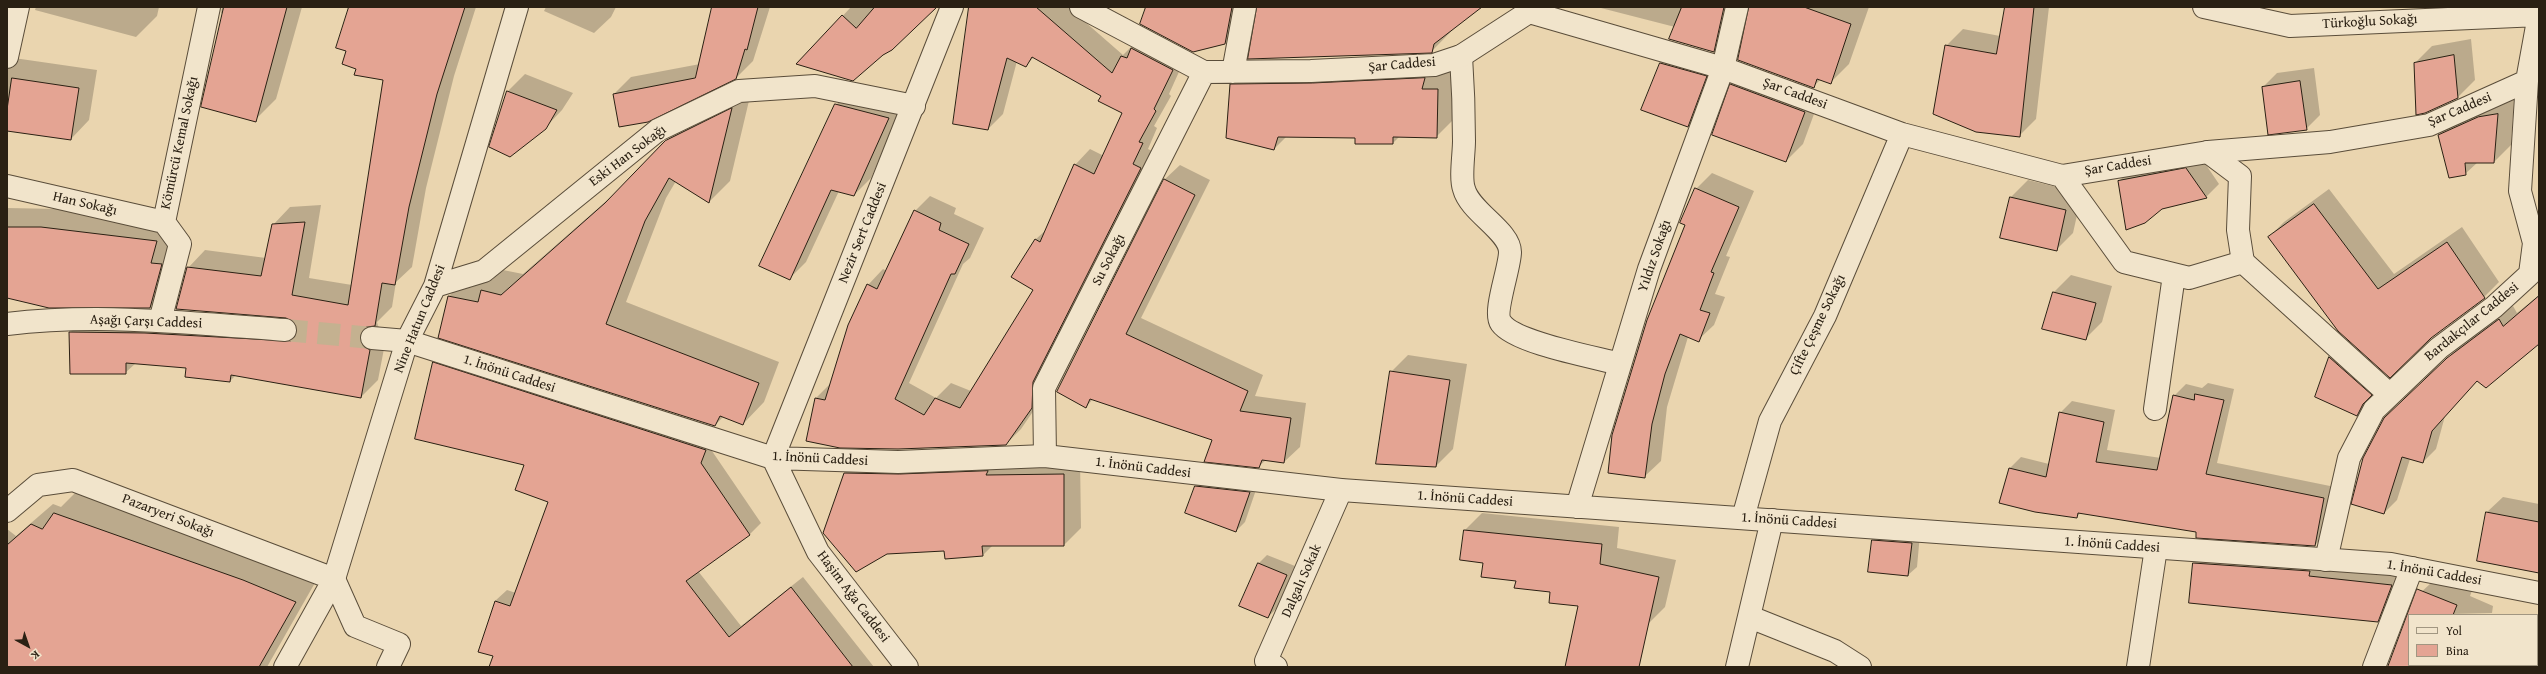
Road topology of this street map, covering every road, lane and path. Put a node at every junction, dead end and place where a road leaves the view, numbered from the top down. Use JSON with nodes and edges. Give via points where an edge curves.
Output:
{"nodes":[{"id":1,"x":18,"y":7,"type":"edge"},
{"id":2,"x":209,"y":7,"type":"edge"},
{"id":3,"x":517,"y":7,"type":"edge"},
{"id":4,"x":952,"y":7,"type":"edge"},
{"id":5,"x":1081,"y":7,"type":"edge"},
{"id":6,"x":1245,"y":7,"type":"edge"},
{"id":7,"x":1737,"y":7,"type":"edge"},
{"id":8,"x":2204,"y":7,"type":"edge"},
{"id":9,"x":1529,"y":10,"type":"edge"},
{"id":10,"x":2539,"y":15,"type":"edge"},
{"id":11,"x":1461,"y":56,"type":"junction"},
{"id":12,"x":7,"y":57,"type":"edge"},
{"id":13,"x":1723,"y":68,"type":"junction"},
{"id":14,"x":1204,"y":72,"type":"junction"},
{"id":15,"x":1233,"y":72,"type":"junction"},
{"id":16,"x":2527,"y":81,"type":"junction"},
{"id":17,"x":914,"y":106,"type":"junction"},
{"id":18,"x":1902,"y":134,"type":"junction"},
{"id":19,"x":2208,"y":152,"type":"junction"},
{"id":20,"x":2062,"y":176,"type":"junction"},
{"id":21,"x":7,"y":186,"type":"edge"},
{"id":22,"x":2532,"y":212,"type":"edge"},
{"id":23,"x":164,"y":222,"type":"junction"},
{"id":24,"x":2243,"y":262,"type":"junction"},
{"id":25,"x":2174,"y":274,"type":"junction"},
{"id":26,"x":435,"y":286,"type":"junction"},
{"id":27,"x":160,"y":321,"type":"junction"},
{"id":28,"x":7,"y":324,"type":"edge"},
{"id":29,"x":286,"y":330,"type":"tunnel mouth"},
{"id":30,"x":372,"y":338,"type":"tunnel mouth"},
{"id":31,"x":407,"y":341,"type":"junction"},
{"id":32,"x":1620,"y":364,"type":"junction"},
{"id":33,"x":2389,"y":394,"type":"junction"},
{"id":34,"x":2155,"y":409,"type":"dead end"},
{"id":35,"x":1046,"y":456,"type":"junction"},
{"id":36,"x":773,"y":458,"type":"junction"},
{"id":37,"x":1342,"y":490,"type":"junction"},
{"id":38,"x":1576,"y":507,"type":"junction"},
{"id":39,"x":7,"y":511,"type":"edge"},
{"id":40,"x":1743,"y":518,"type":"junction"},
{"id":41,"x":1772,"y":520,"type":"junction"},
{"id":42,"x":2156,"y":548,"type":"junction"},
{"id":43,"x":2326,"y":560,"type":"junction"},
{"id":44,"x":2412,"y":568,"type":"junction"},
{"id":45,"x":334,"y":579,"type":"junction"},
{"id":46,"x":2539,"y":593,"type":"edge"},
{"id":47,"x":1750,"y":617,"type":"junction"},
{"id":48,"x":284,"y":667,"type":"edge"},
{"id":49,"x":388,"y":667,"type":"edge"},
{"id":50,"x":907,"y":667,"type":"edge"},
{"id":51,"x":1276,"y":667,"type":"edge"},
{"id":52,"x":1737,"y":667,"type":"edge"},
{"id":53,"x":1860,"y":667,"type":"edge"},
{"id":54,"x":2138,"y":667,"type":"edge"},
{"id":55,"x":2374,"y":667,"type":"edge"}],
"edges":[{"from":1,"to":12,"type":"street"},
{"from":2,"to":23,"type":"street","name":"Kömürcü Kemal Sokağı"},
{"from":3,"to":26,"type":"street","name":"Nine Hatun Caddesi"},
{"from":4,"to":17,"type":"street","name":"Nezir Sert Caddesi"},
{"from":5,"to":14,"type":"street","name":"Şar Caddesi"},
{"from":6,"to":15,"type":"street"},
{"from":7,"to":13,"type":"street","name":"Yıldız Sokağı"},
{"from":8,"to":10,"type":"street","name":"Türkoğlu Sokağı","via":[[2290,26]]},
{"from":9,"to":11,"type":"street","name":"Şar Caddesi"},
{"from":9,"to":13,"type":"street","name":"Şar Caddesi"},
{"from":10,"to":16,"type":"street","name":"Bardakçılar Caddesi"},
{"from":11,"to":15,"type":"street","name":"Şar Caddesi","via":[[1434,65]]},
{"from":11,"to":32,"type":"street","via":[[1464,189],[1475,208],[1506,240],[1510,250],[1498,314],[1501,323],[1518,337]]},
{"from":13,"to":18,"type":"street","name":"Şar Caddesi"},
{"from":13,"to":32,"type":"street","name":"Yıldız Sokağı","via":[[1649,269]]},
{"from":14,"to":15,"type":"street","name":"Şar Caddesi"},
{"from":14,"to":35,"type":"street","name":"Su Sokağı","via":[[1044,388]]},
{"from":16,"to":19,"type":"street","name":"Şar Caddesi","via":[[2428,125],[2330,142]]},
{"from":16,"to":22,"type":"street","name":"Bardakçılar Caddesi","via":[[2520,191]]},
{"from":17,"to":26,"type":"street","name":"Eski Han Sokağı","via":[[815,86],[739,91],[658,130],[484,271]]},
{"from":17,"to":36,"type":"street","name":"Nezir Sert Caddesi"},
{"from":18,"to":20,"type":"street","name":"Şar Caddesi"},
{"from":18,"to":40,"type":"street","name":"Çifte Çeşme Sokağı","via":[[1825,316],[1770,421]]},
{"from":19,"to":20,"type":"street","name":"Şar Caddesi"},
{"from":19,"to":24,"type":"street","via":[[2240,176],[2238,230]]},
{"from":20,"to":25,"type":"street","via":[[2124,262]]},
{"from":21,"to":23,"type":"street","name":"Han Sokağı"},
{"from":22,"to":33,"type":"street","name":"Bardakçılar Caddesi","via":[[2534,243],[2530,274],[2494,307],[2439,348]]},
{"from":23,"to":27,"type":"street","name":"Kömürcü Kemal Sokağı","via":[[180,244]]},
{"from":24,"to":25,"type":"street","via":[[2189,278]]},
{"from":24,"to":33,"type":"street"},
{"from":25,"to":34,"type":"street"},
{"from":26,"to":31,"type":"street","name":"Nine Hatun Caddesi"},
{"from":27,"to":28,"type":"street","name":"Aşağı Çarşı Caddesi","via":[[40,320]]},
{"from":27,"to":29,"type":"street","name":"Aşağı Çarşı Caddesi"},
{"from":30,"to":31,"type":"street"},
{"from":31,"to":36,"type":"street","name":"1. İnönü Caddesi"},
{"from":31,"to":45,"type":"street","name":"Nine Hatun Caddesi"},
{"from":32,"to":38,"type":"street","name":"Yıldız Sokağı"},
{"from":33,"to":43,"type":"street","name":"Bardakçılar Caddesi","via":[[2374,410],[2349,458]]},
{"from":35,"to":36,"type":"street","name":"1. İnönü Caddesi","via":[[898,462]]},
{"from":35,"to":37,"type":"street","name":"1. İnönü Caddesi"},
{"from":36,"to":50,"type":"street","name":"Haşim Ağa Caddesi","via":[[818,552]]},
{"from":37,"to":38,"type":"street","name":"1. İnönü Caddesi"},
{"from":37,"to":51,"type":"street","name":"Dalgalı Sokak","via":[[1266,661]]},
{"from":38,"to":40,"type":"street","name":"1. İnönü Caddesi"},
{"from":39,"to":45,"type":"street","name":"Pazaryeri Sokağı","via":[[38,485],[73,480]]},
{"from":40,"to":41,"type":"street","name":"1. İnönü Caddesi"},
{"from":41,"to":42,"type":"street","name":"1. İnönü Caddesi"},
{"from":41,"to":47,"type":"street"},
{"from":42,"to":43,"type":"street","name":"1. İnönü Caddesi"},
{"from":42,"to":54,"type":"street"},
{"from":43,"to":44,"type":"street","name":"1. İnönü Caddesi","via":[[2391,564]]},
{"from":44,"to":46,"type":"street","name":"1. İnönü Caddesi"},
{"from":44,"to":55,"type":"street"},
{"from":45,"to":48,"type":"street","name":"Nine Hatun Caddesi"},
{"from":45,"to":49,"type":"street","via":[[355,626],[399,644]]},
{"from":47,"to":52,"type":"street"},
{"from":47,"to":53,"type":"street","via":[[1835,651]]}]}
